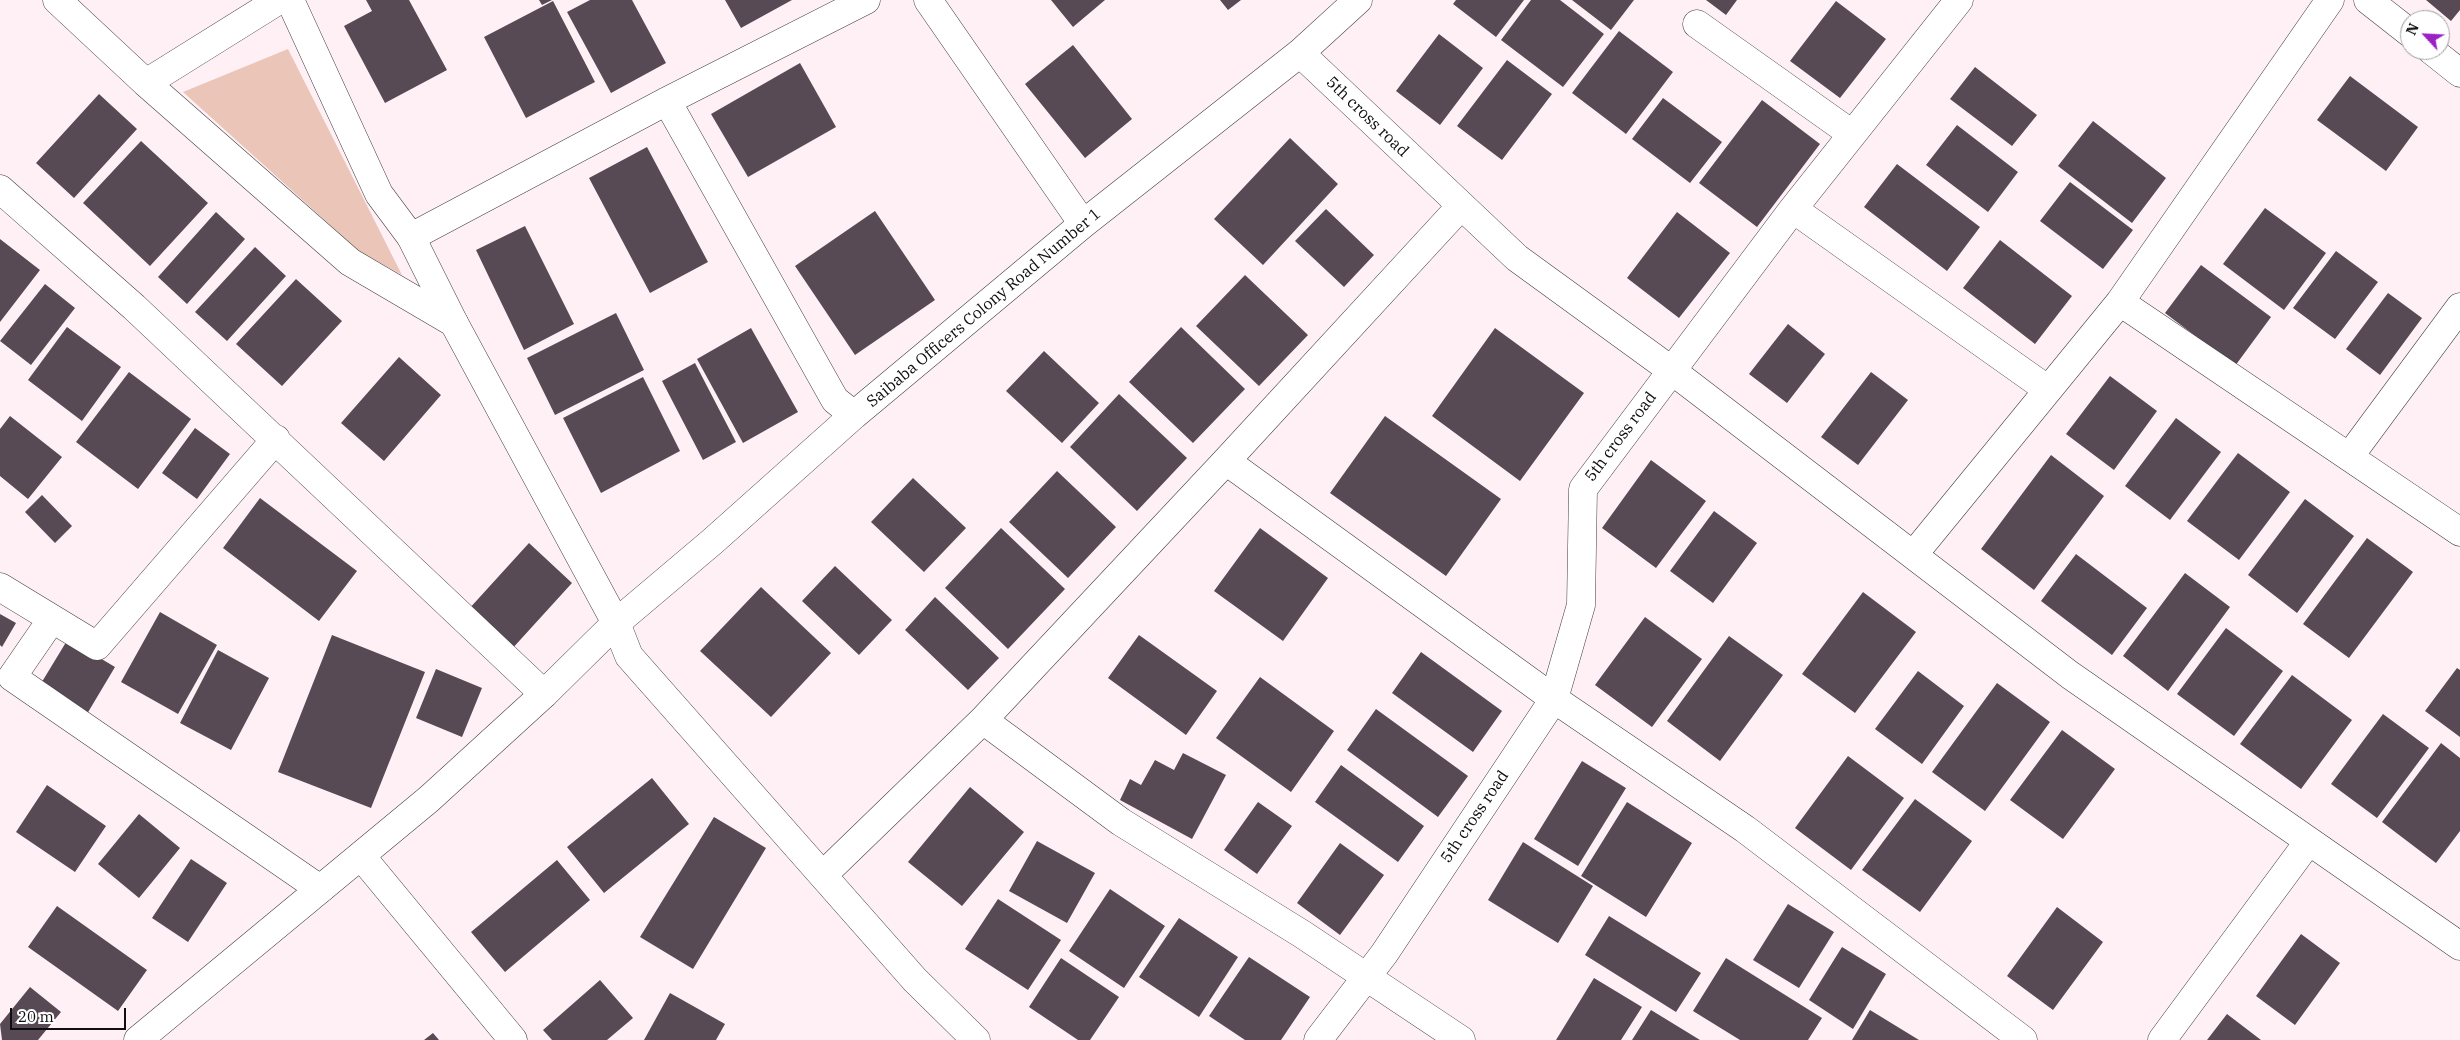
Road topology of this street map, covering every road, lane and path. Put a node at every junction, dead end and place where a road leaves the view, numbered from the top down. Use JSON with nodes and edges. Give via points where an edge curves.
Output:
{"nodes":[{"id":1,"x":56,"y":0,"type":"edge"},
{"id":2,"x":280,"y":0,"type":"edge"},
{"id":3,"x":290,"y":0,"type":"edge"},
{"id":4,"x":866,"y":0,"type":"edge"},
{"id":5,"x":928,"y":0,"type":"edge"},
{"id":6,"x":1358,"y":0,"type":"edge"},
{"id":7,"x":1959,"y":0,"type":"edge"},
{"id":8,"x":2330,"y":0,"type":"edge"},
{"id":9,"x":2368,"y":0,"type":"edge"},
{"id":10,"x":1697,"y":24,"type":"dead end"},
{"id":11,"x":2400,"y":25,"type":"edge"},
{"id":12,"x":1300,"y":53,"type":"junction"},
{"id":13,"x":2444,"y":60,"type":"edge"},
{"id":14,"x":2460,"y":73,"type":"edge"},
{"id":15,"x":146,"y":83,"type":"junction"},
{"id":16,"x":667,"y":101,"type":"junction"},
{"id":17,"x":1852,"y":134,"type":"junction"},
{"id":18,"x":0,"y":189,"type":"edge"},
{"id":19,"x":1461,"y":206,"type":"junction"},
{"id":20,"x":1793,"y":209,"type":"junction"},
{"id":21,"x":1082,"y":224,"type":"junction"},
{"id":22,"x":411,"y":238,"type":"junction"},
{"id":23,"x":2120,"y":302,"type":"junction"},
{"id":24,"x":2460,"y":307,"type":"edge"},
{"id":25,"x":454,"y":323,"type":"junction"},
{"id":26,"x":1671,"y":370,"type":"junction"},
{"id":27,"x":2047,"y":389,"type":"junction"},
{"id":28,"x":854,"y":416,"type":"junction"},
{"id":29,"x":276,"y":439,"type":"junction"},
{"id":30,"x":2349,"y":457,"type":"junction"},
{"id":31,"x":1226,"y":461,"type":"junction"},
{"id":32,"x":2460,"y":532,"type":"edge"},
{"id":33,"x":1914,"y":554,"type":"junction"},
{"id":34,"x":0,"y":587,"type":"edge"},
{"id":35,"x":52,"y":619,"type":"junction"},
{"id":36,"x":616,"y":623,"type":"junction"},
{"id":37,"x":544,"y":694,"type":"junction"},
{"id":38,"x":1554,"y":699,"type":"junction"},
{"id":39,"x":983,"y":720,"type":"junction"},
{"id":40,"x":2309,"y":841,"type":"junction"},
{"id":41,"x":361,"y":856,"type":"junction"},
{"id":42,"x":823,"y":875,"type":"junction"},
{"id":43,"x":320,"y":889,"type":"junction"},
{"id":44,"x":2460,"y":946,"type":"edge"},
{"id":45,"x":1368,"y":976,"type":"junction"},
{"id":46,"x":151,"y":1036,"type":"edge"},
{"id":47,"x":513,"y":1040,"type":"edge"},
{"id":48,"x":974,"y":1040,"type":"edge"},
{"id":49,"x":1318,"y":1040,"type":"edge"},
{"id":50,"x":1461,"y":1040,"type":"edge"},
{"id":51,"x":2023,"y":1040,"type":"edge"},
{"id":52,"x":2162,"y":1040,"type":"edge"}],
"edges":[{"from":1,"to":15,"type":"street"},
{"from":2,"to":15,"type":"street"},
{"from":3,"to":22,"type":"street","via":[[378,194]]},
{"from":4,"to":16,"type":"street"},
{"from":5,"to":21,"type":"street"},
{"from":6,"to":12,"type":"street","name":"Saibaba Officers Colony Road Number 1"},
{"from":7,"to":17,"type":"street"},
{"from":8,"to":23,"type":"street"},
{"from":9,"to":11,"type":"street"},
{"from":10,"to":17,"type":"street"},
{"from":12,"to":19,"type":"street","name":"5th cross road"},
{"from":12,"to":21,"type":"street","name":"Saibaba Officers Colony Road Number 1"},
{"from":13,"to":14,"type":"street"},
{"from":15,"to":25,"type":"street","via":[[350,262]]},
{"from":16,"to":22,"type":"street"},
{"from":16,"to":28,"type":"street","via":[[835,400]]},
{"from":17,"to":20,"type":"street"},
{"from":18,"to":29,"type":"street","via":[[134,307]]},
{"from":19,"to":26,"type":"street","name":"5th cross road","via":[[1517,258]]},
{"from":19,"to":31,"type":"street"},
{"from":20,"to":26,"type":"street"},
{"from":20,"to":27,"type":"street"},
{"from":21,"to":28,"type":"street","name":"Saibaba Officers Colony Road Number 1"},
{"from":22,"to":25,"type":"street"},
{"from":23,"to":27,"type":"street"},
{"from":23,"to":30,"type":"street"},
{"from":24,"to":30,"type":"street"},
{"from":25,"to":36,"type":"street"},
{"from":26,"to":33,"type":"street"},
{"from":26,"to":38,"type":"street","name":"5th cross road","via":[[1583,489],[1581,605]]},
{"from":27,"to":33,"type":"street"},
{"from":28,"to":36,"type":"street","name":"Saibaba Officers Colony Road Number 1"},
{"from":29,"to":35,"type":"street","via":[[97,646]]},
{"from":29,"to":37,"type":"street"},
{"from":30,"to":32,"type":"street"},
{"from":31,"to":38,"type":"street"},
{"from":31,"to":39,"type":"street"},
{"from":33,"to":40,"type":"street","via":[[2070,675]]},
{"from":34,"to":35,"type":"street"},
{"from":35,"to":43,"type":"street","via":[[12,677]]},
{"from":36,"to":37,"type":"street","name":"Saibaba Officers Colony Road Number 1"},
{"from":36,"to":42,"type":"street","via":[[629,656]]},
{"from":37,"to":41,"type":"street","name":"Saibaba Officers Colony Road Number 1"},
{"from":38,"to":45,"type":"street","name":"5th cross road"},
{"from":38,"to":51,"type":"street","via":[[1745,829]]},
{"from":39,"to":42,"type":"street"},
{"from":39,"to":45,"type":"street","via":[[1122,822]]},
{"from":40,"to":44,"type":"street"},
{"from":40,"to":52,"type":"street"},
{"from":41,"to":43,"type":"street","name":"Saibaba Officers Colony Road Number 1"},
{"from":41,"to":47,"type":"street"},
{"from":42,"to":48,"type":"street","via":[[915,980]]},
{"from":43,"to":46,"type":"street","name":"Saibaba Officers Colony Road Number 1"},
{"from":45,"to":49,"type":"street","name":"5th cross road"},
{"from":45,"to":50,"type":"street"}]}
